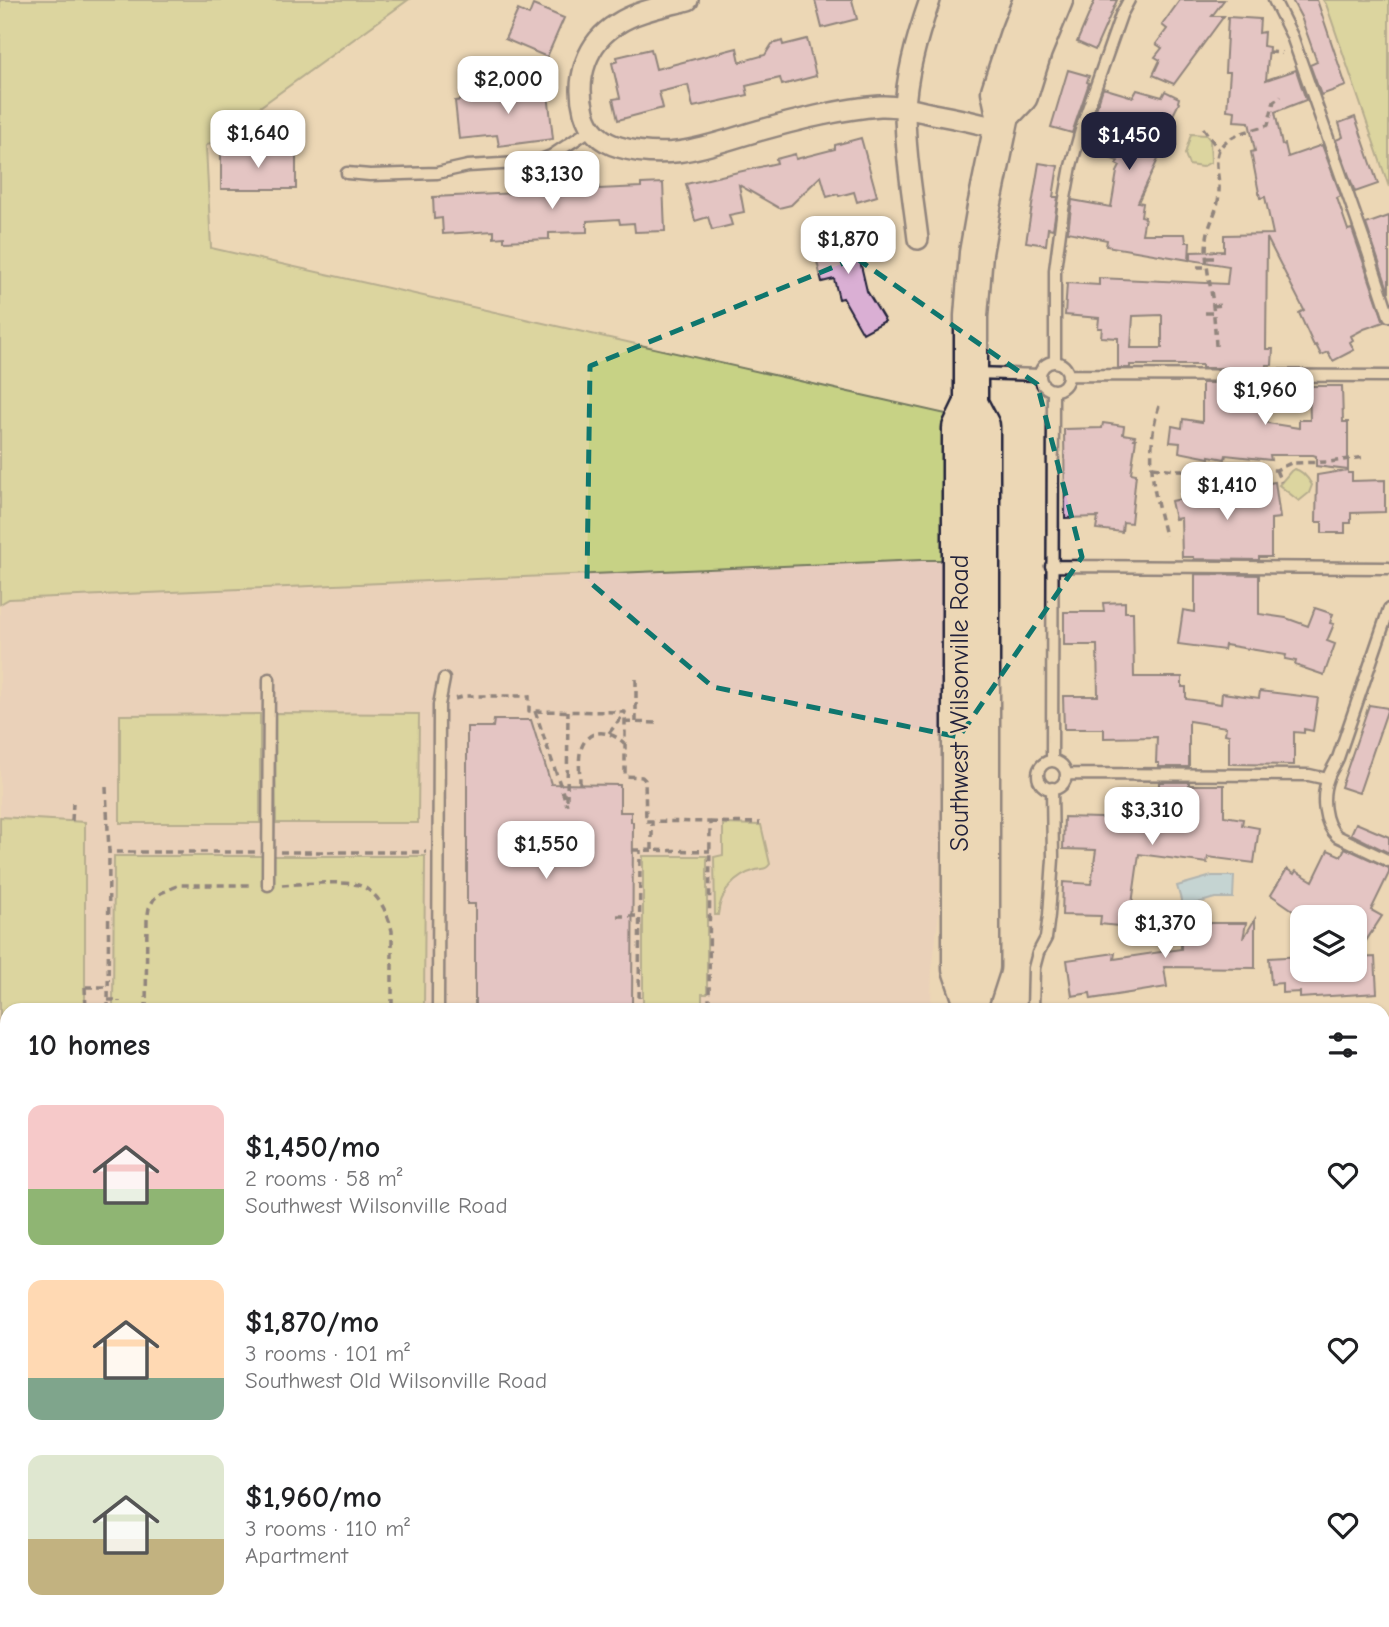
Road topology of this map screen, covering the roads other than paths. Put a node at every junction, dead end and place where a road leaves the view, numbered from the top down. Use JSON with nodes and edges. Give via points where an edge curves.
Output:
{"nodes":[{"id":1,"x":688,"y":0,"type":"edge"},
{"id":2,"x":930,"y":0,"type":"edge"},
{"id":3,"x":1030,"y":0,"type":"edge"},
{"id":4,"x":1056,"y":0,"type":"edge"},
{"id":5,"x":1129,"y":0,"type":"edge"},
{"id":6,"x":1274,"y":0,"type":"edge"},
{"id":7,"x":905,"y":108,"type":"junction"},
{"id":8,"x":1002,"y":122,"type":"junction"},
{"id":9,"x":590,"y":130,"type":"junction"},
{"id":10,"x":347,"y":173,"type":"dead end"},
{"id":11,"x":918,"y":239,"type":"dead end"},
{"id":12,"x":1389,"y":316,"type":"edge"},
{"id":13,"x":1055,"y":362,"type":"junction"},
{"id":14,"x":1040,"y":375,"type":"junction"},
{"id":15,"x":1068,"y":375,"type":"junction"},
{"id":16,"x":1389,"y":376,"type":"edge"},
{"id":17,"x":971,"y":388,"type":"junction"},
{"id":18,"x":1053,"y":390,"type":"junction"},
{"id":19,"x":1051,"y":566,"type":"junction"},
{"id":20,"x":1389,"y":568,"type":"edge"},
{"id":21,"x":1389,"y":609,"type":"edge"},
{"id":22,"x":270,"y":679,"type":"dead end"},
{"id":23,"x":444,"y":679,"type":"dead end"},
{"id":24,"x":1052,"y":761,"type":"junction"},
{"id":25,"x":1066,"y":774,"type":"junction"},
{"id":26,"x":1327,"y":779,"type":"junction"},
{"id":27,"x":1052,"y":788,"type":"junction"},
{"id":28,"x":1389,"y":861,"type":"edge"},
{"id":29,"x":268,"y":885,"type":"road end"},
{"id":30,"x":438,"y":1003,"type":"edge"},
{"id":31,"x":970,"y":1003,"type":"edge"},
{"id":32,"x":1033,"y":1003,"type":"edge"}],
"edges":[{"from":1,"to":9,"type":"street","via":[[619,22],[592,48],[581,86]]},
{"from":2,"to":7,"type":"street","via":[[916,43]]},
{"from":3,"to":8,"type":"main road","name":"Southwest Wilsonville Road","via":[[998,91]]},
{"from":4,"to":8,"type":"main road","name":"Southwest Wilsonville Road","via":[[1021,96]]},
{"from":5,"to":13,"type":"lane","via":[[1071,166],[1055,270]]},
{"from":6,"to":12,"type":"lane","via":[[1292,36]]},
{"from":7,"to":8,"type":"street"},
{"from":7,"to":9,"type":"street","via":[[881,106],[829,114],[667,154],[632,151],[610,144]]},
{"from":7,"to":11,"type":"street"},
{"from":8,"to":17,"type":"main road","name":"Southwest Wilsonville Road","via":[[976,253]]},
{"from":9,"to":10,"type":"lane","via":[[536,162],[468,166],[437,173]]},
{"from":13,"to":14,"type":"lane","via":[[1044,366]]},
{"from":13,"to":15,"type":"lane","via":[[1065,366]]},
{"from":14,"to":17,"type":"lane"},
{"from":14,"to":18,"type":"lane"},
{"from":15,"to":16,"type":"lane"},
{"from":15,"to":18,"type":"lane","via":[[1065,385]]},
{"from":17,"to":31,"type":"main road","name":"Southwest Wilsonville Road","via":[[960,428],[958,858],[959,969]]},
{"from":18,"to":19,"type":"lane"},
{"from":19,"to":20,"type":"lane"},
{"from":19,"to":24,"type":"lane"},
{"from":21,"to":26,"type":"lane"},
{"from":22,"to":29,"type":"lane"},
{"from":23,"to":30,"type":"lane","via":[[439,705]]},
{"from":24,"to":25,"type":"lane","via":[[1061,764]]},
{"from":24,"to":27,"type":"lane","via":[[1041,766],[1038,774],[1045,787]]},
{"from":25,"to":26,"type":"lane","via":[[1309,775]]},
{"from":25,"to":27,"type":"lane","via":[[1062,784]]},
{"from":26,"to":28,"type":"lane","via":[[1324,805],[1333,832]]},
{"from":27,"to":32,"type":"lane","via":[[1049,915],[1034,968]]}]}
